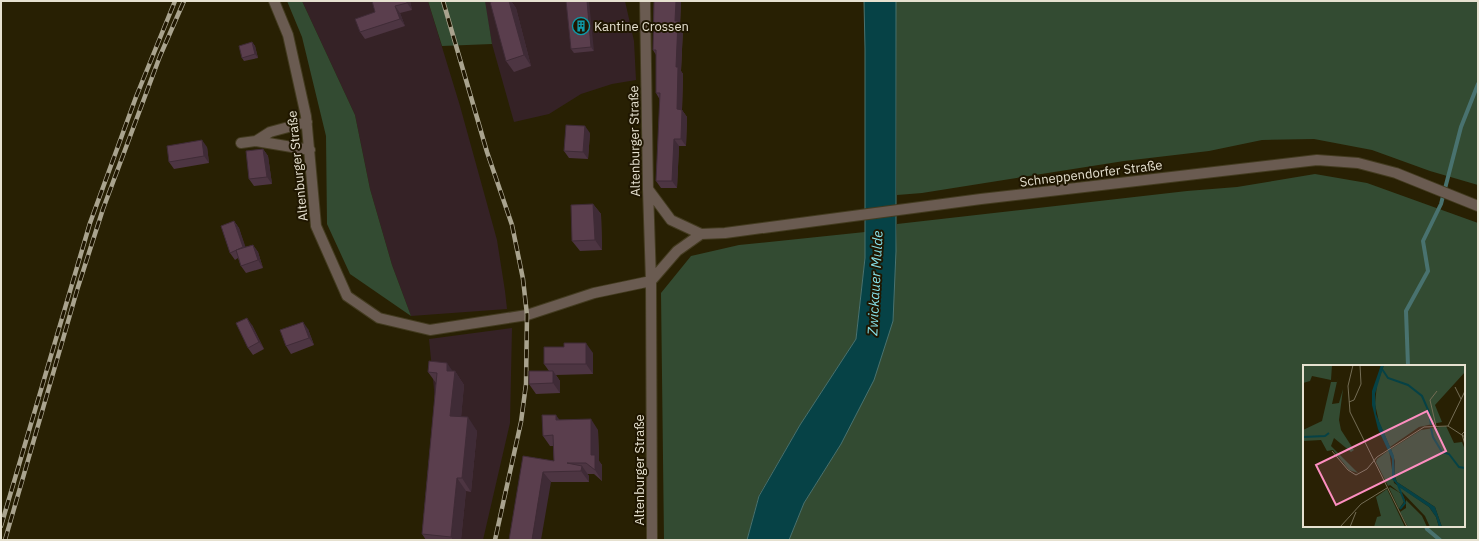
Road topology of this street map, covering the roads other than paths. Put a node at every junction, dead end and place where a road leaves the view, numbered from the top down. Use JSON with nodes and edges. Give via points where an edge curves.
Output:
{"nodes":[{"id":1,"x":274,"y":1,"type":"edge"},
{"id":2,"x":645,"y":1,"type":"edge"},
{"id":3,"x":307,"y":122,"type":"junction"},
{"id":4,"x":256,"y":141,"type":"junction"},
{"id":5,"x":241,"y":143,"type":"dead end"},
{"id":6,"x":310,"y":150,"type":"junction"},
{"id":7,"x":648,"y":189,"type":"junction"},
{"id":8,"x":1478,"y":206,"type":"edge"},
{"id":9,"x":701,"y":234,"type":"junction"},
{"id":10,"x":651,"y":280,"type":"junction"},
{"id":11,"x":652,"y":540,"type":"edge"}],
"edges":[{"from":1,"to":3,"type":"street","name":"Altenburger Straße","via":[[288,35]]},
{"from":2,"to":7,"type":"street","name":"Altenburger Straße"},
{"from":3,"to":4,"type":"street","via":[[270,132]]},
{"from":3,"to":6,"type":"street","name":"Altenburger Straße"},
{"from":4,"to":5,"type":"street"},
{"from":4,"to":6,"type":"street"},
{"from":6,"to":10,"type":"street","name":"Altenburger Straße","via":[[316,226],[346,296],[379,318],[430,330],[527,315],[594,293]]},
{"from":7,"to":9,"type":"street","name":"Schneppendorfer Straße","via":[[671,220]]},
{"from":7,"to":10,"type":"street","name":"Altenburger Straße"},
{"from":8,"to":9,"type":"street","name":"Schneppendorfer Straße","via":[[1396,173],[1358,163],[1317,160]]},
{"from":9,"to":10,"type":"street","via":[[677,251]]},
{"from":10,"to":11,"type":"street","name":"Altenburger Straße"}]}
